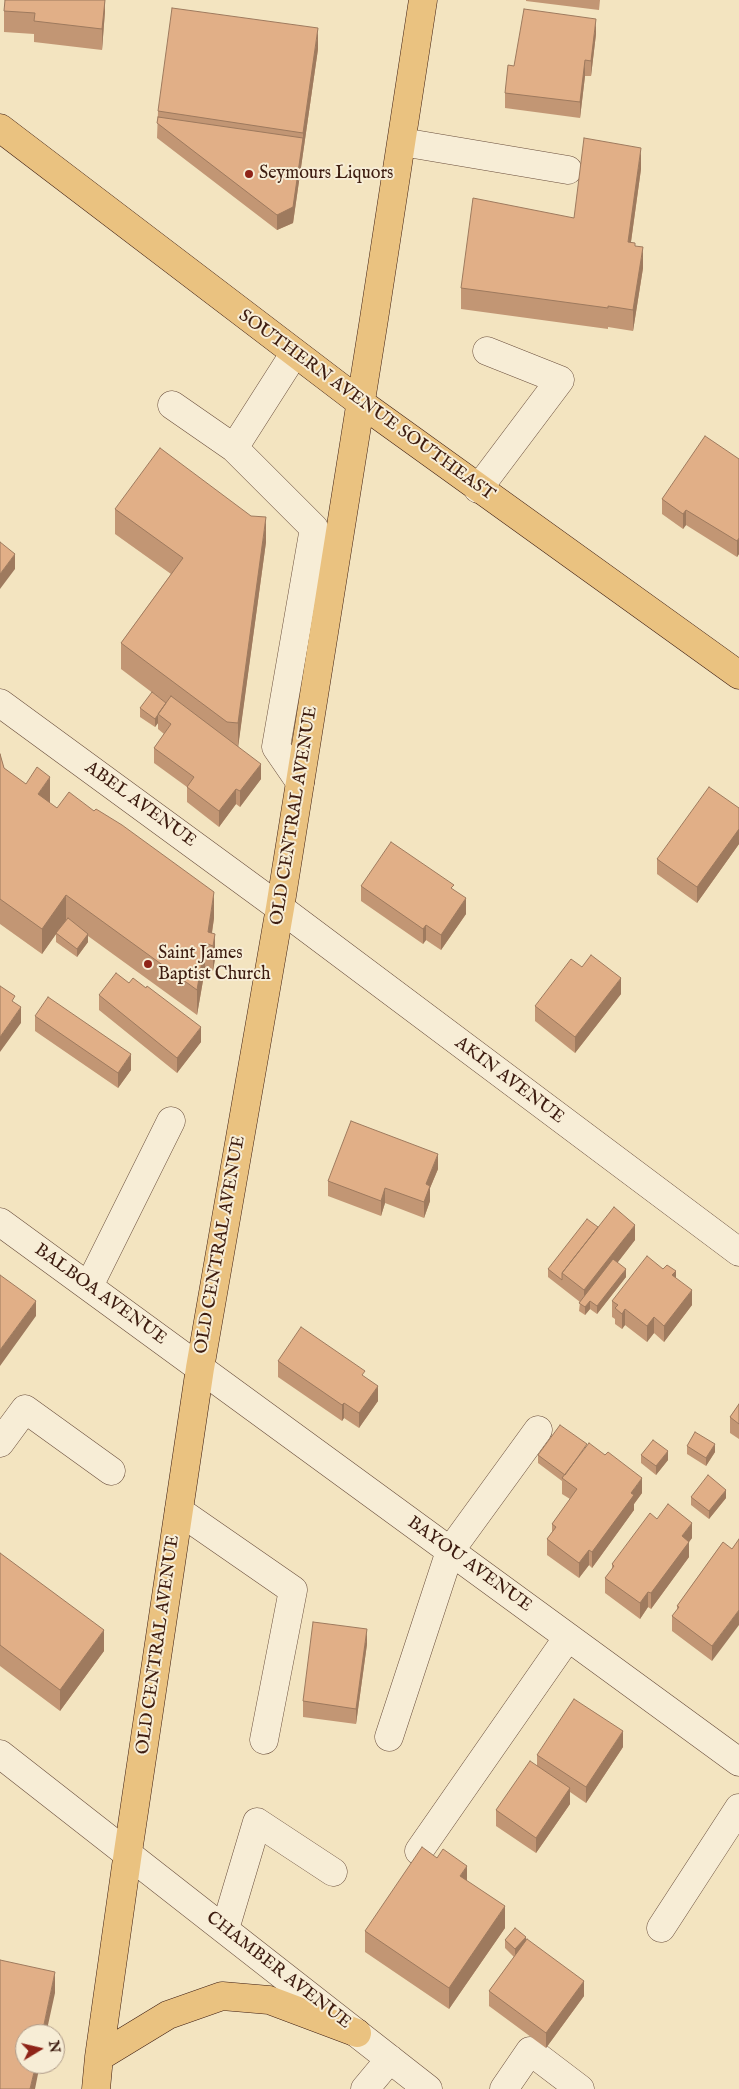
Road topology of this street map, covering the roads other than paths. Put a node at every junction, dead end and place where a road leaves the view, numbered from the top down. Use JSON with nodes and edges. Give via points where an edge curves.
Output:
{"nodes":[{"id":1,"x":422,"y":0,"type":"edge"},
{"id":2,"x":0,"y":128,"type":"edge"},
{"id":3,"x":402,"y":142,"type":"junction"},
{"id":4,"x":568,"y":170,"type":"dead end"},
{"id":5,"x":487,"y":351,"type":"dead end"},
{"id":6,"x":294,"y":354,"type":"junction"},
{"id":7,"x":361,"y":403,"type":"junction"},
{"id":8,"x":172,"y":405,"type":"dead end"},
{"id":9,"x":234,"y":448,"type":"junction"},
{"id":10,"x":478,"y":489,"type":"junction"},
{"id":11,"x":739,"y":675,"type":"edge"},
{"id":12,"x":0,"y":703,"type":"edge"},
{"id":13,"x":300,"y":782,"type":"junction"},
{"id":14,"x":280,"y":908,"type":"junction"},
{"id":15,"x":171,"y":1121,"type":"dead end"},
{"id":16,"x":0,"y":1222,"type":"edge"},
{"id":17,"x":739,"y":1252,"type":"edge"},
{"id":18,"x":89,"y":1286,"type":"junction"},
{"id":19,"x":200,"y":1368,"type":"junction"},
{"id":20,"x":538,"y":1430,"type":"dead end"},
{"id":21,"x":0,"y":1443,"type":"edge"},
{"id":22,"x":111,"y":1471,"type":"dead end"},
{"id":23,"x":178,"y":1511,"type":"junction"},
{"id":24,"x":450,"y":1551,"type":"junction"},
{"id":25,"x":568,"y":1637,"type":"junction"},
{"id":26,"x":390,"y":1737,"type":"dead end"},
{"id":27,"x":264,"y":1740,"type":"dead end"},
{"id":28,"x":0,"y":1754,"type":"edge"},
{"id":29,"x":739,"y":1762,"type":"edge"},
{"id":30,"x":739,"y":1808,"type":"edge"},
{"id":31,"x":419,"y":1851,"type":"edge"},
{"id":32,"x":128,"y":1852,"type":"junction"},
{"id":33,"x":333,"y":1872,"type":"dead end"},
{"id":34,"x":661,"y":1928,"type":"dead end"},
{"id":35,"x":225,"y":1929,"type":"junction"},
{"id":36,"x":357,"y":2034,"type":"junction"},
{"id":37,"x":99,"y":2057,"type":"junction"},
{"id":38,"x":390,"y":2059,"type":"junction"},
{"id":39,"x":96,"y":2089,"type":"edge"},
{"id":40,"x":366,"y":2089,"type":"edge"},
{"id":41,"x":428,"y":2089,"type":"edge"},
{"id":42,"x":504,"y":2089,"type":"edge"},
{"id":43,"x":580,"y":2089,"type":"edge"}],
"edges":[{"from":1,"to":3,"type":"main road","name":"OLD CENTRAL AVENUE"},
{"from":2,"to":6,"type":"main road","name":"SOUTHERN AVENUE SOUTHEAST"},
{"from":3,"to":4,"type":"street"},
{"from":3,"to":7,"type":"main road","name":"OLD CENTRAL AVENUE"},
{"from":5,"to":10,"type":"street","via":[[560,380]]},
{"from":6,"to":7,"type":"main road","name":"SOUTHERN AVENUE SOUTHEAST"},
{"from":6,"to":9,"type":"street"},
{"from":7,"to":10,"type":"main road","name":"SOUTHERN AVENUE SOUTHEAST"},
{"from":7,"to":13,"type":"main road","name":"OLD CENTRAL AVENUE"},
{"from":8,"to":9,"type":"street"},
{"from":9,"to":13,"type":"street","via":[[314,528],[276,747]]},
{"from":10,"to":11,"type":"main road","name":"SOUTHERN AVENUE SOUTHEAST"},
{"from":12,"to":14,"type":"street","name":"ABEL AVENUE"},
{"from":13,"to":14,"type":"main road","name":"OLD CENTRAL AVENUE"},
{"from":14,"to":17,"type":"street","name":"AKIN AVENUE"},
{"from":14,"to":19,"type":"main road","name":"OLD CENTRAL AVENUE"},
{"from":15,"to":18,"type":"street"},
{"from":16,"to":18,"type":"street","name":"BALBOA AVENUE"},
{"from":18,"to":19,"type":"street","name":"BALBOA AVENUE"},
{"from":19,"to":23,"type":"main road","name":"OLD CENTRAL AVENUE"},
{"from":19,"to":24,"type":"street","name":"BAYOU AVENUE"},
{"from":20,"to":24,"type":"street"},
{"from":21,"to":22,"type":"street","via":[[25,1409]]},
{"from":23,"to":27,"type":"street","via":[[293,1590]]},
{"from":23,"to":32,"type":"main road","name":"OLD CENTRAL AVENUE"},
{"from":24,"to":25,"type":"street","name":"BAYOU AVENUE"},
{"from":24,"to":26,"type":"street"},
{"from":25,"to":29,"type":"street","name":"BAYOU AVENUE"},
{"from":25,"to":31,"type":"street"},
{"from":28,"to":32,"type":"street","name":"CHAMBER AVENUE"},
{"from":30,"to":34,"type":"street"},
{"from":32,"to":35,"type":"street","name":"CHAMBER AVENUE"},
{"from":32,"to":37,"type":"main road","name":"OLD CENTRAL AVENUE"},
{"from":33,"to":35,"type":"street","via":[[256,1822]]},
{"from":35,"to":36,"type":"street","name":"CHAMBER AVENUE"},
{"from":36,"to":37,"type":"main road","via":[[269,2000],[222,1996],[168,2015]]},
{"from":36,"to":38,"type":"street","name":"CHAMBER AVENUE"},
{"from":37,"to":39,"type":"main road","name":"OLD CENTRAL AVENUE"},
{"from":38,"to":40,"type":"street"},
{"from":38,"to":41,"type":"street","name":"CHAMBER AVENUE"},
{"from":42,"to":43,"type":"street","via":[[530,2051]]}]}
